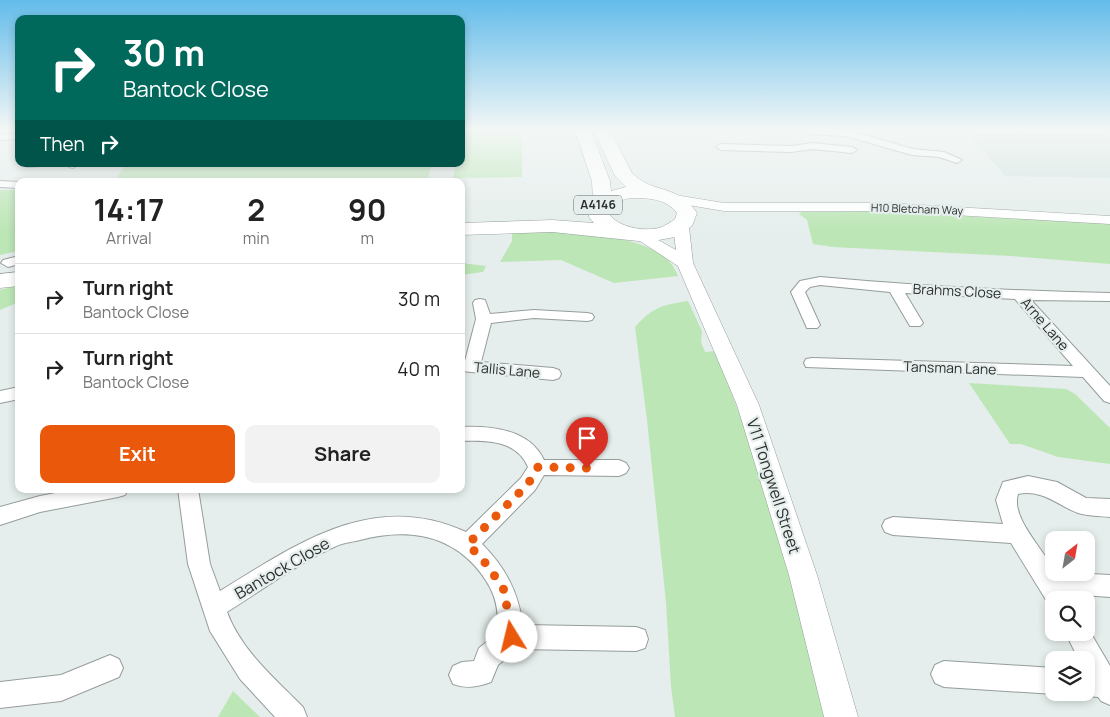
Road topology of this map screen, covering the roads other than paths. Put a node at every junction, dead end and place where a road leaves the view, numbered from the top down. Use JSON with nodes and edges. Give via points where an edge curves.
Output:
{"nodes":[{"id":1,"x":595,"y":164,"type":"edge"},
{"id":2,"x":618,"y":164,"type":"edge"},
{"id":3,"x":0,"y":184,"type":"edge"},
{"id":4,"x":15,"y":185,"type":"edge"},
{"id":5,"x":660,"y":196,"type":"junction"},
{"id":6,"x":600,"y":203,"type":"junction"},
{"id":7,"x":724,"y":207,"type":"junction"},
{"id":8,"x":1110,"y":220,"type":"edge"},
{"id":9,"x":511,"y":221,"type":"junction"},
{"id":10,"x":684,"y":222,"type":"junction"},
{"id":11,"x":466,"y":223,"type":"edge"},
{"id":12,"x":632,"y":234,"type":"junction"},
{"id":13,"x":685,"y":264,"type":"junction"},
{"id":14,"x":15,"y":285,"type":"edge"},
{"id":15,"x":895,"y":288,"type":"junction"},
{"id":16,"x":0,"y":289,"type":"edge"},
{"id":17,"x":1019,"y":295,"type":"junction"},
{"id":18,"x":1110,"y":297,"type":"edge"},
{"id":19,"x":480,"y":303,"type":"dead end"},
{"id":20,"x":587,"y":317,"type":"dead end"},
{"id":21,"x":484,"y":319,"type":"junction"},
{"id":22,"x":915,"y":323,"type":"dead end"},
{"id":23,"x":812,"y":325,"type":"dead end"},
{"id":24,"x":812,"y":363,"type":"dead end"},
{"id":25,"x":467,"y":367,"type":"edge"},
{"id":26,"x":1087,"y":372,"type":"junction"},
{"id":27,"x":553,"y":374,"type":"dead end"},
{"id":28,"x":15,"y":394,"type":"edge"},
{"id":29,"x":0,"y":397,"type":"edge"},
{"id":30,"x":1110,"y":397,"type":"edge"},
{"id":31,"x":465,"y":434,"type":"edge"},
{"id":32,"x":538,"y":467,"type":"junction"},
{"id":33,"x":619,"y":468,"type":"dead end"},
{"id":34,"x":75,"y":493,"type":"edge"},
{"id":35,"x":189,"y":493,"type":"edge"},
{"id":36,"x":42,"y":496,"type":"edge"},
{"id":37,"x":1110,"y":508,"type":"edge"},
{"id":38,"x":0,"y":516,"type":"edge"},
{"id":39,"x":893,"y":526,"type":"dead end"},
{"id":40,"x":1017,"y":534,"type":"junction"},
{"id":41,"x":468,"y":544,"type":"junction"},
{"id":42,"x":1110,"y":586,"type":"edge"},
{"id":43,"x":1053,"y":591,"type":"edge"},
{"id":44,"x":1063,"y":591,"type":"edge"},
{"id":45,"x":214,"y":607,"type":"junction"},
{"id":46,"x":512,"y":637,"type":"junction"},
{"id":47,"x":636,"y":639,"type":"dead end"},
{"id":48,"x":1080,"y":641,"type":"edge"},
{"id":49,"x":110,"y":668,"type":"dead end"},
{"id":50,"x":944,"y":674,"type":"dead end"},
{"id":51,"x":462,"y":675,"type":"dead end"},
{"id":52,"x":1045,"y":680,"type":"edge"},
{"id":53,"x":1100,"y":686,"type":"edge"},
{"id":54,"x":0,"y":695,"type":"edge"},
{"id":55,"x":293,"y":717,"type":"edge"},
{"id":56,"x":840,"y":717,"type":"edge"}],
"edges":[{"from":1,"to":6,"type":"highway","number":"A4146","via":[[601,181]]},
{"from":2,"to":5,"type":"highway","number":"A4146","via":[[630,182]]},
{"from":3,"to":4,"type":"street"},
{"from":5,"to":6,"type":"highway","number":"A4146","via":[[629,192],[610,196]]},
{"from":5,"to":7,"type":"street","name":"H10 Bletcham Way"},
{"from":5,"to":10,"type":"highway","number":"A4146","via":[[685,209]]},
{"from":6,"to":9,"type":"highway","number":"A4146"},
{"from":6,"to":12,"type":"highway","number":"A4146","via":[[596,211],[604,224]]},
{"from":7,"to":8,"type":"street","name":"H10 Bletcham Way","via":[[953,210]]},
{"from":7,"to":10,"type":"street","name":"H10 Bletcham Way"},
{"from":9,"to":11,"type":"highway","number":"A4146"},
{"from":9,"to":12,"type":"highway","number":"A4146"},
{"from":10,"to":12,"type":"highway","number":"A4146","via":[[663,233]]},
{"from":10,"to":13,"type":"street","name":"V11 Tongwell Street"},
{"from":12,"to":13,"type":"street"},
{"from":13,"to":56,"type":"street","name":"V11 Tongwell Street","via":[[748,405],[803,575]]},
{"from":14,"to":16,"type":"street"},
{"from":15,"to":17,"type":"street","name":"Brahms Close"},
{"from":15,"to":22,"type":"street","name":"Brahms Close"},
{"from":15,"to":23,"type":"street","name":"Brahms Close","via":[[820,281],[806,284],[793,294]]},
{"from":17,"to":18,"type":"street","name":"Arne Lane"},
{"from":17,"to":26,"type":"street","name":"Arne Lane"},
{"from":19,"to":21,"type":"street"},
{"from":20,"to":21,"type":"street","via":[[535,308]]},
{"from":21,"to":25,"type":"street"},
{"from":24,"to":26,"type":"street","name":"Tansman Lane"},
{"from":25,"to":27,"type":"street","name":"Tallis Lane"},
{"from":26,"to":30,"type":"street","name":"Arne Lane"},
{"from":28,"to":29,"type":"street"},
{"from":31,"to":32,"type":"street","via":[[481,433],[512,440],[531,453]]},
{"from":32,"to":33,"type":"street"},
{"from":32,"to":41,"type":"street","via":[[528,484]]},
{"from":34,"to":36,"type":"street"},
{"from":35,"to":45,"type":"street","via":[[199,564]]},
{"from":36,"to":38,"type":"street"},
{"from":37,"to":40,"type":"street","via":[[1083,506],[1050,488],[1028,484],[1010,488],[1006,500]]},
{"from":39,"to":40,"type":"street"},
{"from":40,"to":43,"type":"street"},
{"from":41,"to":45,"type":"street","name":"Bantock Close","via":[[441,530],[408,523],[373,526],[327,540]]},
{"from":41,"to":46,"type":"street","name":"Bantock Close","via":[[504,590]]},
{"from":42,"to":44,"type":"street"},
{"from":45,"to":55,"type":"street","via":[[222,631],[249,670]]},
{"from":46,"to":47,"type":"street"},
{"from":46,"to":51,"type":"street","via":[[488,657],[482,673]]},
{"from":48,"to":53,"type":"street"},
{"from":49,"to":54,"type":"street","via":[[61,688]]},
{"from":50,"to":52,"type":"street"}]}
